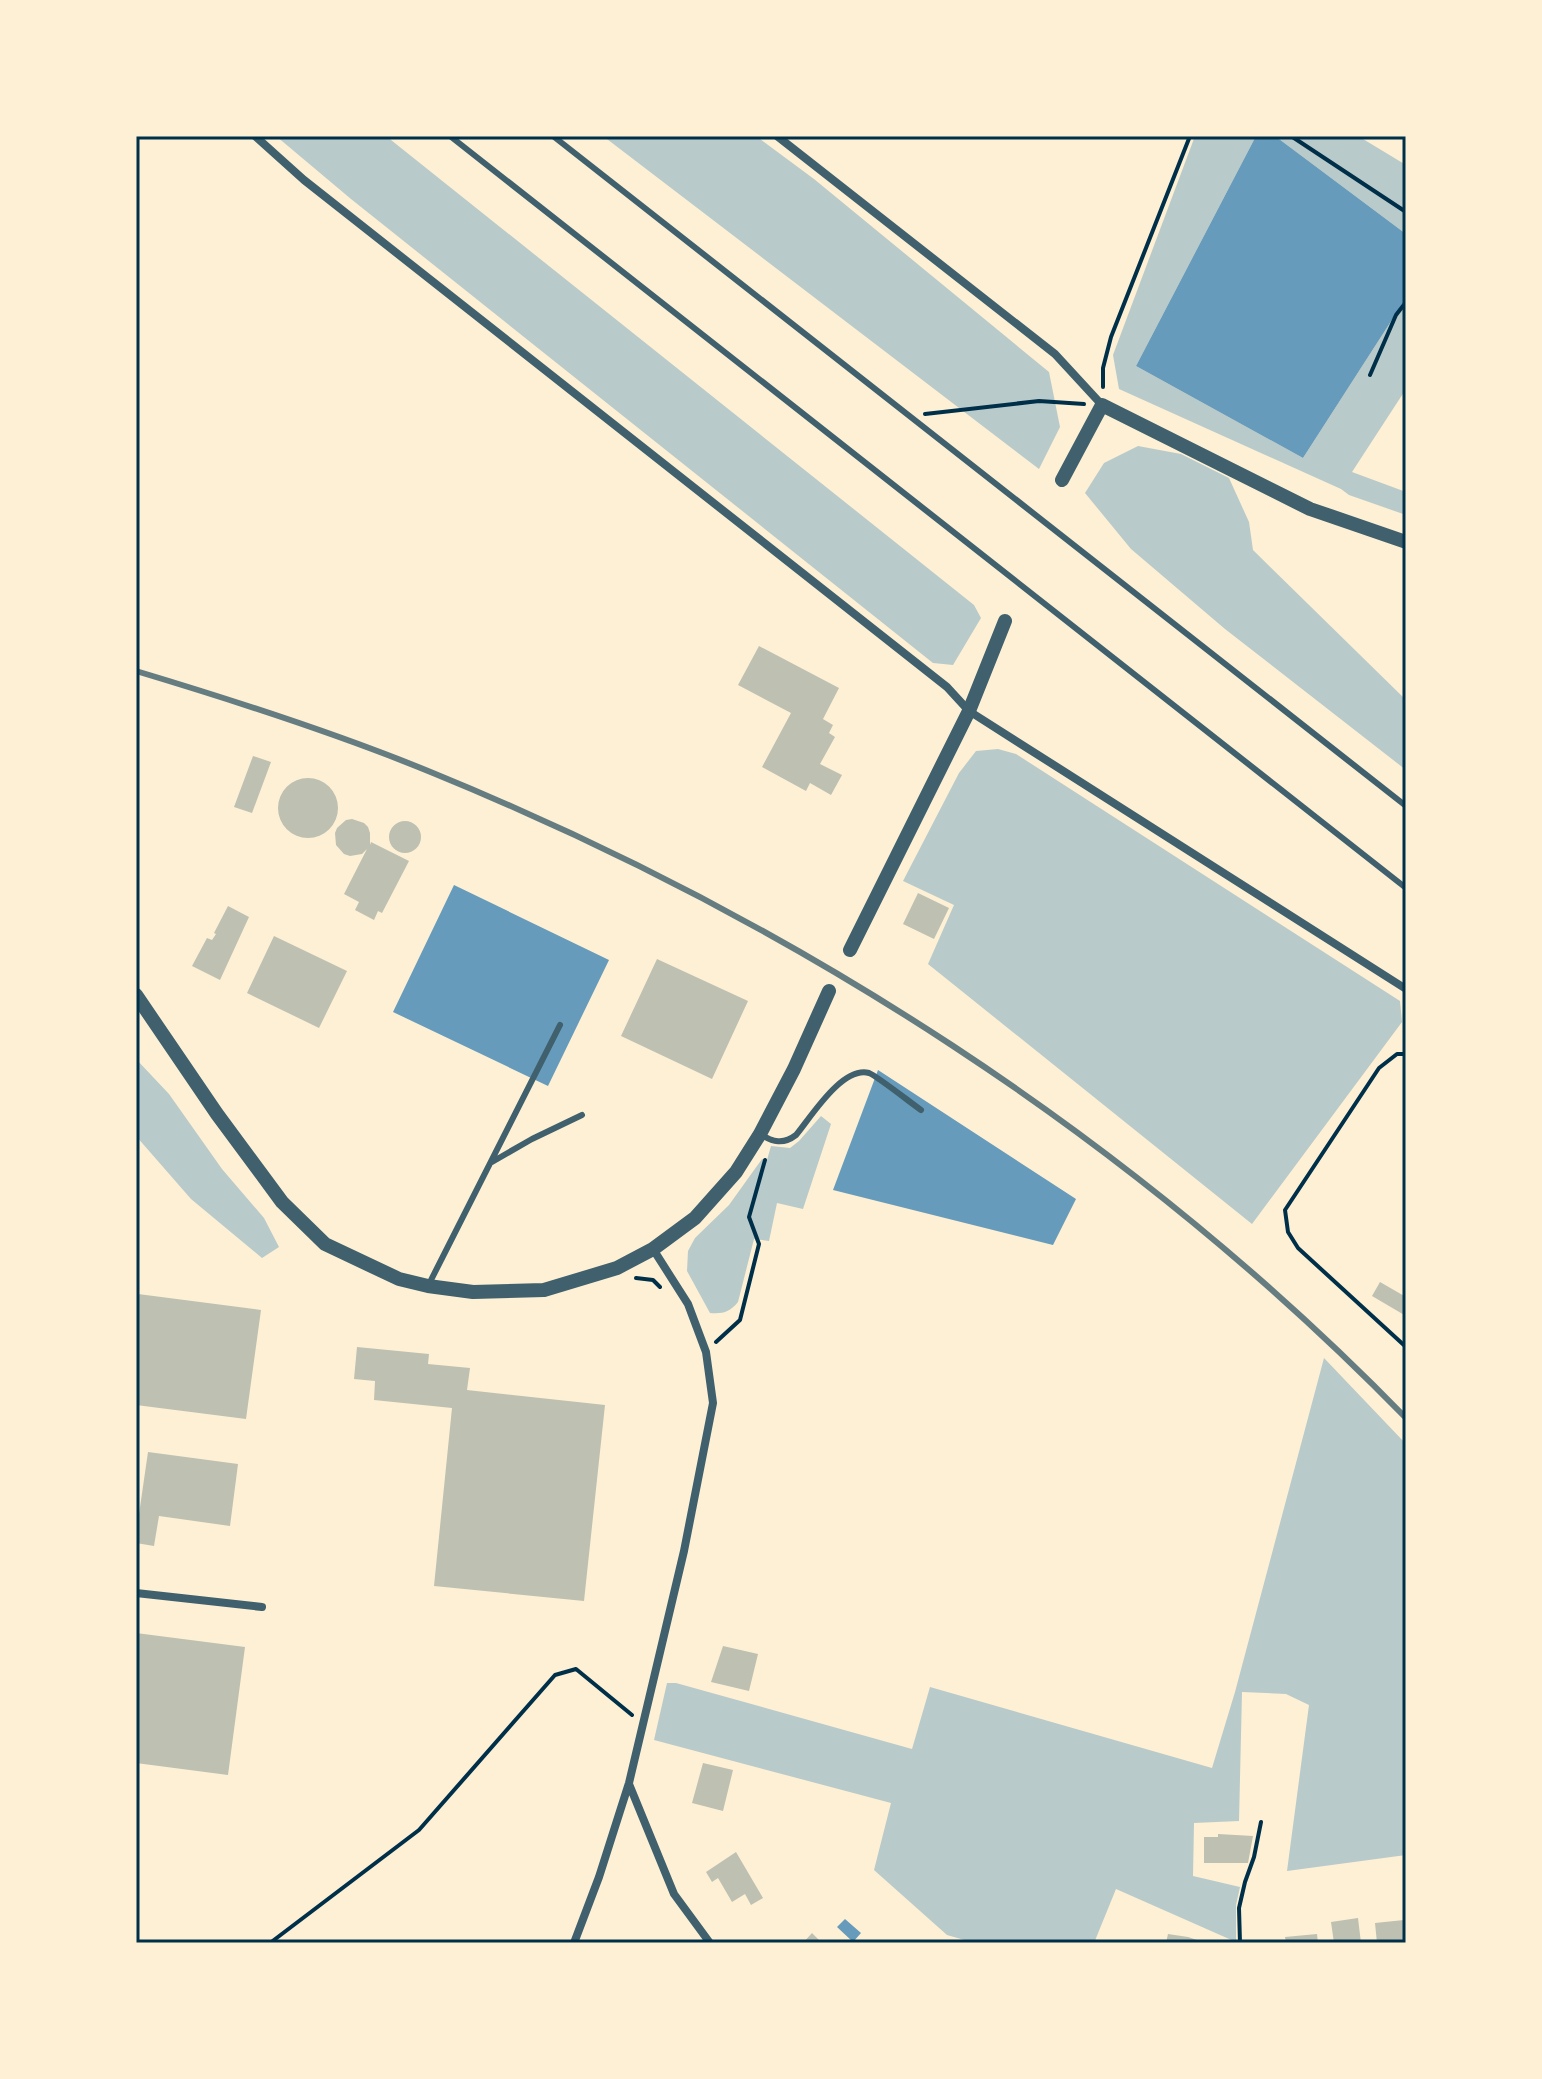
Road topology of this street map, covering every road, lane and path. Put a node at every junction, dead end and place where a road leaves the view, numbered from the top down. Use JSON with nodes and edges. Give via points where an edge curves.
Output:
{"nodes":[{"id":1,"x":255,"y":136,"type":"edge"},
{"id":2,"x":450,"y":136,"type":"edge"},
{"id":3,"x":553,"y":136,"type":"edge"},
{"id":4,"x":777,"y":136,"type":"edge"},
{"id":5,"x":1190,"y":136,"type":"edge"},
{"id":6,"x":1291,"y":136,"type":"edge"},
{"id":7,"x":1406,"y":212,"type":"edge"},
{"id":8,"x":1406,"y":302,"type":"edge"},
{"id":9,"x":1370,"y":375,"type":"dead end"},
{"id":10,"x":1102,"y":405,"type":"junction"},
{"id":11,"x":911,"y":416,"type":"junction"},
{"id":12,"x":1062,"y":480,"type":"dead end"},
{"id":13,"x":1406,"y":542,"type":"edge"},
{"id":14,"x":1005,"y":621,"type":"dead end"},
{"id":15,"x":969,"y":711,"type":"junction"},
{"id":16,"x":1406,"y":806,"type":"edge"},
{"id":17,"x":1406,"y":888,"type":"edge"},
{"id":18,"x":850,"y":950,"type":"dead end"},
{"id":19,"x":1406,"y":989,"type":"edge"},
{"id":20,"x":829,"y":991,"type":"dead end"},
{"id":21,"x":136,"y":995,"type":"edge"},
{"id":22,"x":560,"y":1025,"type":"dead end"},
{"id":23,"x":1406,"y":1054,"type":"edge"},
{"id":24,"x":921,"y":1110,"type":"dead end"},
{"id":25,"x":582,"y":1115,"type":"dead end"},
{"id":26,"x":765,"y":1137,"type":"junction"},
{"id":27,"x":489,"y":1164,"type":"junction"},
{"id":28,"x":653,"y":1249,"type":"junction"},
{"id":29,"x":428,"y":1286,"type":"junction"},
{"id":30,"x":1406,"y":1347,"type":"edge"},
{"id":31,"x":706,"y":1352,"type":"junction"},
{"id":32,"x":136,"y":1593,"type":"edge"},
{"id":33,"x":262,"y":1607,"type":"dead end"},
{"id":34,"x":643,"y":1725,"type":"junction"},
{"id":35,"x":629,"y":1783,"type":"junction"},
{"id":36,"x":1261,"y":1822,"type":"dead end"},
{"id":37,"x":270,"y":1943,"type":"edge"},
{"id":38,"x":574,"y":1943,"type":"edge"},
{"id":39,"x":710,"y":1943,"type":"edge"},
{"id":40,"x":1240,"y":1943,"type":"edge"}],
"edges":[{"from":1,"to":15,"type":"street","via":[[947,687]]},
{"from":2,"to":17,"type":"lane"},
{"from":3,"to":11,"type":"lane"},
{"from":4,"to":10,"type":"street","via":[[1055,354]]},
{"from":5,"to":10,"type":"path","via":[[1111,337]]},
{"from":6,"to":7,"type":"path"},
{"from":8,"to":9,"type":"path"},
{"from":10,"to":11,"type":"path","via":[[1039,401]]},
{"from":10,"to":12,"type":"street"},
{"from":10,"to":13,"type":"street","via":[[1310,509]]},
{"from":11,"to":16,"type":"lane"},
{"from":14,"to":15,"type":"street"},
{"from":15,"to":18,"type":"street"},
{"from":15,"to":19,"type":"street"},
{"from":20,"to":26,"type":"street"},
{"from":21,"to":29,"type":"street","via":[[282,1202],[325,1244],[399,1279]]},
{"from":22,"to":27,"type":"lane"},
{"from":23,"to":30,"type":"path","via":[[1397,1054],[1379,1068],[1285,1210],[1288,1232],[1298,1248]]},
{"from":24,"to":26,"type":"lane","via":[[870,1073],[854,1074],[836,1085],[789,1141]]},
{"from":25,"to":27,"type":"lane"},
{"from":26,"to":28,"type":"street","via":[[695,1218]]},
{"from":26,"to":31,"type":"path","via":[[749,1217],[759,1244],[740,1320]]},
{"from":27,"to":29,"type":"lane"},
{"from":28,"to":29,"type":"street","via":[[617,1268],[544,1290],[473,1292]]},
{"from":28,"to":31,"type":"street","via":[[688,1304]]},
{"from":31,"to":34,"type":"street","via":[[713,1403]]},
{"from":32,"to":33,"type":"street"},
{"from":34,"to":35,"type":"street"},
{"from":34,"to":37,"type":"path","via":[[576,1669],[555,1675],[419,1830]]},
{"from":35,"to":38,"type":"street"},
{"from":35,"to":39,"type":"street","via":[[674,1894]]},
{"from":36,"to":40,"type":"path","via":[[1239,1908]]}]}
